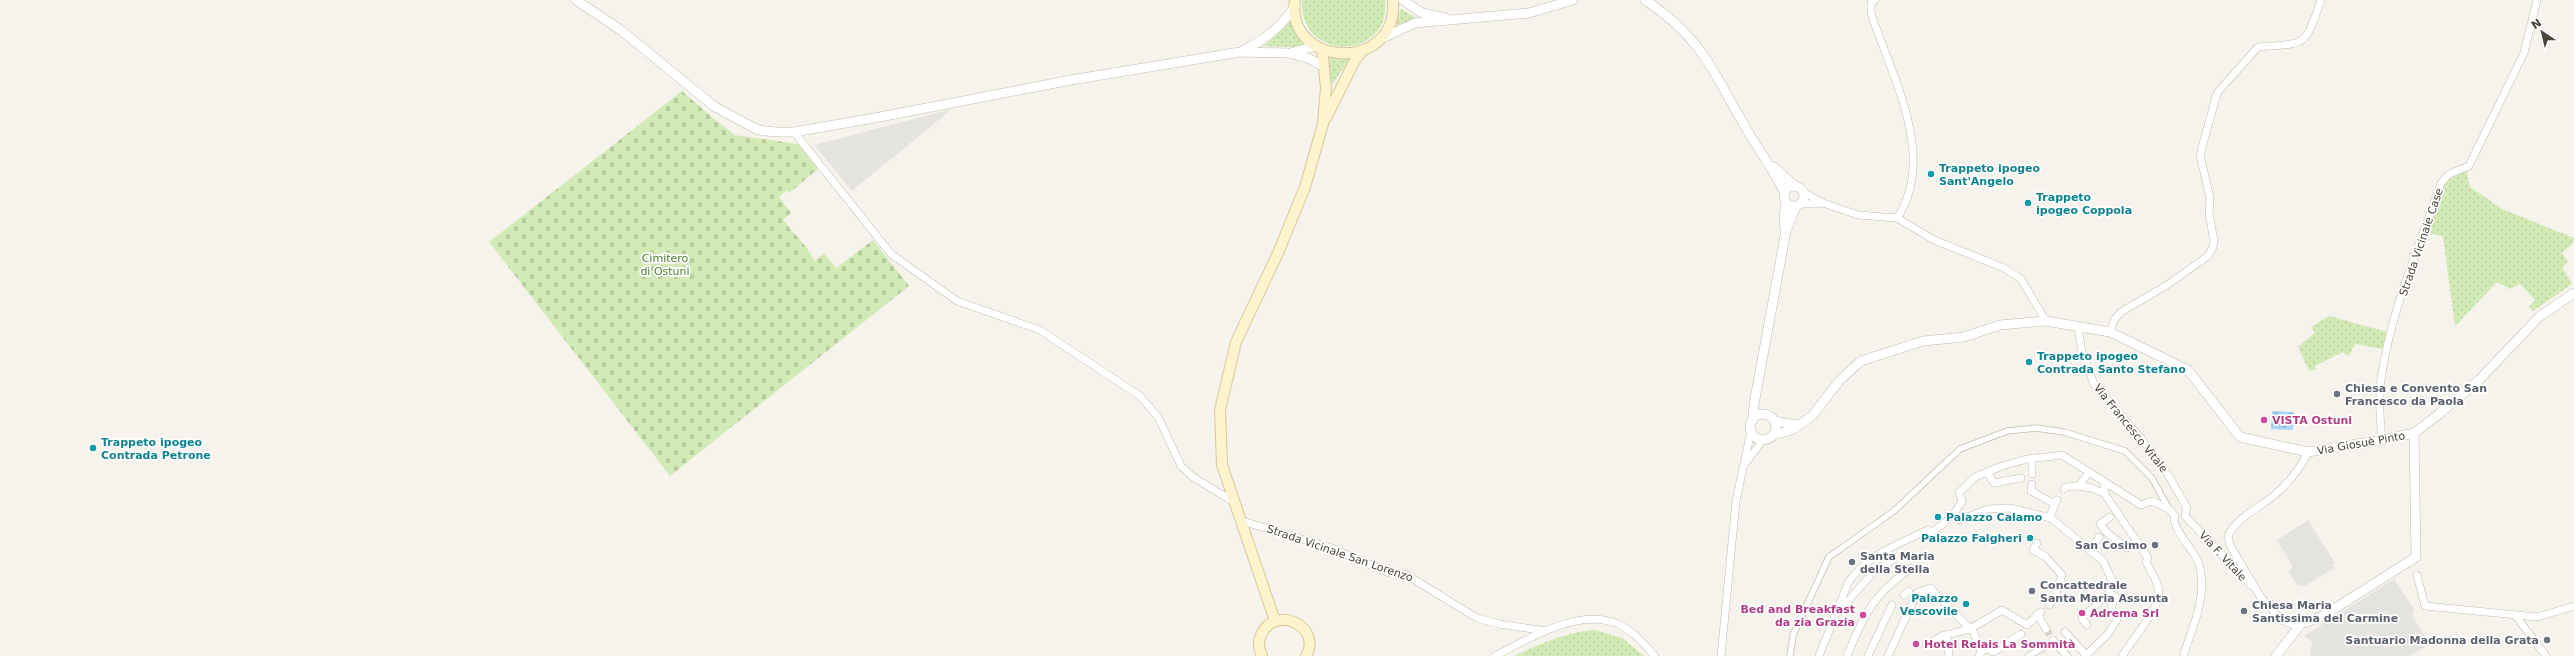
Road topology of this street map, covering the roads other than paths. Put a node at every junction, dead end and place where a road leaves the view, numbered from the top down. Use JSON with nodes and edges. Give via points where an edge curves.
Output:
{"nodes":[{"id":1,"x":1393,"y":0,"type":"edge"},
{"id":2,"x":1403,"y":0,"type":"edge"},
{"id":3,"x":1573,"y":0,"type":"edge"},
{"id":4,"x":1645,"y":0,"type":"edge"},
{"id":5,"x":1875,"y":0,"type":"edge"},
{"id":6,"x":2321,"y":0,"type":"edge"},
{"id":7,"x":2537,"y":0,"type":"edge"},
{"id":8,"x":580,"y":2,"type":"edge"},
{"id":9,"x":1295,"y":3,"type":"edge"},
{"id":10,"x":1454,"y":20,"type":"junction"},
{"id":11,"x":1381,"y":39,"type":"junction"},
{"id":12,"x":1319,"y":48,"type":"junction"},
{"id":13,"x":1362,"y":51,"type":"junction"},
{"id":14,"x":1240,"y":52,"type":"junction"},
{"id":15,"x":1288,"y":53,"type":"junction"},
{"id":16,"x":1323,"y":66,"type":"junction"},
{"id":17,"x":1323,"y":124,"type":"junction"},
{"id":18,"x":794,"y":132,"type":"junction"},
{"id":19,"x":1772,"y":167,"type":"junction"},
{"id":20,"x":1800,"y":189,"type":"junction"},
{"id":21,"x":1786,"y":198,"type":"junction"},
{"id":22,"x":1823,"y":203,"type":"junction"},
{"id":23,"x":1799,"y":205,"type":"junction"},
{"id":24,"x":1897,"y":218,"type":"junction"},
{"id":25,"x":1786,"y":231,"type":"junction"},
{"id":26,"x":2574,"y":293,"type":"edge"},
{"id":27,"x":2046,"y":321,"type":"junction"},
{"id":28,"x":2078,"y":326,"type":"junction"},
{"id":29,"x":2110,"y":332,"type":"junction"},
{"id":30,"x":1757,"y":394,"type":"junction"},
{"id":31,"x":1765,"y":415,"type":"junction"},
{"id":32,"x":1753,"y":420,"type":"junction"},
{"id":33,"x":1774,"y":421,"type":"junction"},
{"id":34,"x":1798,"y":425,"type":"junction"},
{"id":35,"x":1751,"y":431,"type":"junction"},
{"id":36,"x":2414,"y":433,"type":"junction"},
{"id":37,"x":1773,"y":435,"type":"junction"},
{"id":38,"x":1763,"y":440,"type":"junction"},
{"id":39,"x":2382,"y":440,"type":"junction"},
{"id":40,"x":2308,"y":452,"type":"junction"},
{"id":41,"x":2032,"y":458,"type":"junction"},
{"id":42,"x":1742,"y":470,"type":"junction"},
{"id":43,"x":1987,"y":472,"type":"junction"},
{"id":44,"x":2089,"y":472,"type":"junction"},
{"id":45,"x":2032,"y":474,"type":"dead end"},
{"id":46,"x":2021,"y":478,"type":"dead end"},
{"id":47,"x":2032,"y":484,"type":"dead end"},
{"id":48,"x":2105,"y":484,"type":"junction"},
{"id":49,"x":2079,"y":486,"type":"junction"},
{"id":50,"x":2064,"y":489,"type":"dead end"},
{"id":51,"x":2104,"y":493,"type":"junction"},
{"id":52,"x":1234,"y":502,"type":"junction"},
{"id":53,"x":2170,"y":509,"type":"junction"},
{"id":54,"x":2175,"y":516,"type":"junction"},
{"id":55,"x":2185,"y":516,"type":"junction"},
{"id":56,"x":2110,"y":517,"type":"dead end"},
{"id":57,"x":2049,"y":518,"type":"junction"},
{"id":58,"x":1960,"y":520,"type":"dead end"},
{"id":59,"x":1242,"y":521,"type":"junction"},
{"id":60,"x":2099,"y":537,"type":"dead end"},
{"id":61,"x":2038,"y":542,"type":"dead end"},
{"id":62,"x":2127,"y":548,"type":"dead end"},
{"id":63,"x":2091,"y":550,"type":"junction"},
{"id":64,"x":1893,"y":560,"type":"dead end"},
{"id":65,"x":1911,"y":568,"type":"dead end"},
{"id":66,"x":2417,"y":574,"type":"dead end"},
{"id":67,"x":2109,"y":593,"type":"junction"},
{"id":68,"x":2260,"y":596,"type":"junction"},
{"id":69,"x":1892,"y":605,"type":"dead end"},
{"id":70,"x":2048,"y":605,"type":"dead end"},
{"id":71,"x":1839,"y":606,"type":"junction"},
{"id":72,"x":2574,"y":606,"type":"edge"},
{"id":73,"x":2515,"y":615,"type":"junction"},
{"id":74,"x":1275,"y":621,"type":"junction"},
{"id":75,"x":2088,"y":625,"type":"dead end"},
{"id":76,"x":2299,"y":627,"type":"junction"},
{"id":77,"x":1970,"y":628,"type":"junction"},
{"id":78,"x":2046,"y":630,"type":"tunnel mouth"},
{"id":79,"x":1546,"y":631,"type":"junction"},
{"id":80,"x":2065,"y":632,"type":"dead end"},
{"id":81,"x":2020,"y":634,"type":"dead end"},
{"id":82,"x":1947,"y":636,"type":"junction"},
{"id":83,"x":2053,"y":641,"type":"joint"},
{"id":84,"x":1926,"y":645,"type":"dead end"},
{"id":85,"x":1980,"y":654,"type":"edge"},
{"id":86,"x":1260,"y":655,"type":"edge"},
{"id":87,"x":2085,"y":655,"type":"edge"},
{"id":88,"x":1306,"y":656,"type":"edge"},
{"id":89,"x":1495,"y":656,"type":"edge"},
{"id":90,"x":1655,"y":656,"type":"edge"},
{"id":91,"x":1721,"y":656,"type":"edge"},
{"id":92,"x":1790,"y":656,"type":"edge"},
{"id":93,"x":1819,"y":656,"type":"edge"},
{"id":94,"x":1847,"y":656,"type":"edge"},
{"id":95,"x":1868,"y":656,"type":"edge"},
{"id":96,"x":1888,"y":656,"type":"edge"},
{"id":97,"x":1949,"y":656,"type":"edge"},
{"id":98,"x":2028,"y":656,"type":"edge"},
{"id":99,"x":2067,"y":656,"type":"edge"},
{"id":100,"x":2122,"y":656,"type":"edge"},
{"id":101,"x":2183,"y":656,"type":"edge"},
{"id":102,"x":2276,"y":656,"type":"edge"},
{"id":103,"x":2546,"y":656,"type":"edge"}],
"edges":[{"from":1,"to":11,"type":"main road","via":[[1394,9],[1390,25]]},
{"from":2,"to":10,"type":"street","via":[[1422,13]]},
{"from":3,"to":10,"type":"street","via":[[1529,13]]},
{"from":4,"to":19,"type":"street","via":[[1685,31],[1708,58],[1755,144]]},
{"from":5,"to":24,"type":"street","via":[[1871,3],[1871,13],[1908,118],[1912,150],[1914,178],[1904,208]]},
{"from":6,"to":29,"type":"street","via":[[2310,34],[2306,38],[2297,44],[2258,47],[2217,93],[2200,156],[2210,198],[2209,214],[2214,240],[2208,256],[2167,285],[2121,312],[2114,320]]},
{"from":7,"to":39,"type":"street","name":"Strada Vicinale Case","via":[[2524,53],[2469,166],[2449,174],[2441,183],[2394,321],[2381,373],[2379,414]]},
{"from":8,"to":18,"type":"street","via":[[738,122],[758,130]]},
{"from":9,"to":12,"type":"main road","via":[[1301,28]]},
{"from":9,"to":14,"type":"street","via":[[1287,18],[1268,38]]},
{"from":10,"to":11,"type":"street","via":[[1415,23]]},
{"from":11,"to":13,"type":"main road"},
{"from":12,"to":13,"type":"main road","via":[[1335,54],[1349,55]]},
{"from":12,"to":15,"type":"street"},
{"from":12,"to":16,"type":"main road"},
{"from":13,"to":17,"type":"main road"},
{"from":14,"to":15,"type":"street"},
{"from":14,"to":18,"type":"street","via":[[1071,80]]},
{"from":15,"to":16,"type":"street","via":[[1308,58]]},
{"from":16,"to":17,"type":"main road","via":[[1326,88]]},
{"from":17,"to":52,"type":"main road","via":[[1305,187],[1278,253],[1236,342],[1220,410],[1222,465]]},
{"from":18,"to":52,"type":"street","via":[[891,254],[957,301],[1040,330],[1140,396],[1158,417],[1181,466],[1193,477]]},
{"from":19,"to":20,"type":"street"},
{"from":19,"to":21,"type":"street"},
{"from":20,"to":21,"type":"street","via":[[1789,188]]},
{"from":20,"to":22,"type":"street"},
{"from":20,"to":23,"type":"street","via":[[1804,199]]},
{"from":21,"to":23,"type":"street"},
{"from":21,"to":25,"type":"street"},
{"from":22,"to":23,"type":"street"},
{"from":22,"to":24,"type":"street","via":[[1858,215]]},
{"from":23,"to":25,"type":"street"},
{"from":24,"to":27,"type":"street","via":[[1934,240],[2004,268],[2021,279]]},
{"from":25,"to":30,"type":"street"},
{"from":26,"to":36,"type":"street","via":[[2539,317],[2479,380]]},
{"from":27,"to":28,"type":"street"},
{"from":27,"to":34,"type":"street","via":[[2000,325],[1964,337],[1923,342],[1861,361],[1840,380],[1812,416]]},
{"from":28,"to":29,"type":"street"},
{"from":28,"to":55,"type":"street","name":"Via Francesco Vitale","via":[[2082,353],[2094,384],[2144,442],[2170,478],[2187,508]]},
{"from":29,"to":40,"type":"street","via":[[2160,354],[2188,370],[2240,437]]},
{"from":30,"to":31,"type":"street"},
{"from":30,"to":32,"type":"street"},
{"from":31,"to":32,"type":"street"},
{"from":31,"to":33,"type":"street"},
{"from":32,"to":35,"type":"street"},
{"from":33,"to":34,"type":"street"},
{"from":33,"to":37,"type":"street","via":[[1776,427]]},
{"from":34,"to":37,"type":"street","via":[[1792,430]]},
{"from":35,"to":38,"type":"street"},
{"from":35,"to":42,"type":"street"},
{"from":36,"to":39,"type":"street","name":"Via Giosuè Pinto"},
{"from":36,"to":76,"type":"street","name":"Via Giosuè Pinto","via":[[2416,557],[2323,616]]},
{"from":37,"to":38,"type":"street"},
{"from":38,"to":42,"type":"street"},
{"from":39,"to":40,"type":"street","name":"Via Giosuè Pinto"},
{"from":40,"to":68,"type":"street","name":"Via Giosuè Pinto","via":[[2301,466],[2278,492],[2232,527],[2228,536],[2230,545]]},
{"from":41,"to":43,"type":"street"},
{"from":41,"to":44,"type":"street","via":[[2062,455]]},
{"from":41,"to":45,"type":"street"},
{"from":42,"to":91,"type":"street","via":[[1736,501]]},
{"from":43,"to":46,"type":"street","via":[[1994,483]]},
{"from":43,"to":71,"type":"street","via":[[1970,480],[1959,493],[1962,501],[1958,509],[1932,532],[1928,530],[1872,558],[1849,581]]},
{"from":44,"to":48,"type":"street"},
{"from":44,"to":49,"type":"street"},
{"from":47,"to":57,"type":"street","via":[[2031,492],[2056,502]]},
{"from":48,"to":51,"type":"street"},
{"from":48,"to":53,"type":"street","via":[[2141,505],[2152,501]]},
{"from":49,"to":50,"type":"street"},
{"from":49,"to":51,"type":"street"},
{"from":51,"to":100,"type":"street","via":[[2142,546],[2159,596],[2155,609]]},
{"from":52,"to":59,"type":"main road"},
{"from":53,"to":54,"type":"street"},
{"from":53,"to":92,"type":"street","via":[[2152,478],[2125,451],[2064,432],[2036,428],[2007,431],[1980,441],[1960,449],[1894,511],[1829,557],[1793,635]]},
{"from":54,"to":55,"type":"street"},
{"from":54,"to":101,"type":"street","via":[[2174,524],[2197,559],[2202,574],[2202,590],[2196,618]]},
{"from":55,"to":68,"type":"street","name":"Via F. Vitale"},
{"from":56,"to":62,"type":"street","via":[[2100,524]]},
{"from":57,"to":58,"type":"street","via":[[2010,508],[1988,509]]},
{"from":57,"to":63,"type":"street"},
{"from":59,"to":74,"type":"main road"},
{"from":59,"to":79,"type":"street","name":"Strada Vicinale San Lorenzo","via":[[1332,548],[1389,573],[1405,574],[1477,618]]},
{"from":60,"to":63,"type":"street"},
{"from":61,"to":70,"type":"street","via":[[2033,550],[2045,556],[2062,574],[2055,597]]},
{"from":63,"to":67,"type":"street","via":[[2103,560],[2110,573],[2112,580]]},
{"from":64,"to":71,"type":"street","via":[[1874,571],[1844,606]]},
{"from":65,"to":94,"type":"street","via":[[1892,581],[1869,607]]},
{"from":66,"to":73,"type":"street","via":[[2425,606]]},
{"from":67,"to":75,"type":"street","via":[[2082,618]]},
{"from":67,"to":87,"type":"street","via":[[2116,597],[2110,610],[2119,616],[2108,634]]},
{"from":68,"to":76,"type":"street","name":"Via Giosuè Pinto","via":[[2281,620]]},
{"from":69,"to":95,"type":"street"},
{"from":71,"to":93,"type":"street"},
{"from":72,"to":73,"type":"street","via":[[2537,617]]},
{"from":73,"to":103,"type":"street"},
{"from":74,"to":86,"type":"main road","via":[[1268,625],[1260,638]]},
{"from":74,"to":88,"type":"main road","via":[[1291,620],[1305,629],[1309,645]]},
{"from":76,"to":102,"type":"street","name":"Via Giosuè Pinto"},
{"from":77,"to":78,"type":"street","via":[[2002,610],[2027,625],[2039,613]]},
{"from":77,"to":82,"type":"street"},
{"from":77,"to":85,"type":"street"},
{"from":77,"to":96,"type":"street","via":[[1930,588],[1917,593]]},
{"from":79,"to":89,"type":"street"},
{"from":79,"to":90,"type":"street","via":[[1588,620],[1618,624],[1632,633]]},
{"from":80,"to":87,"type":"street"},
{"from":81,"to":85,"type":"street","via":[[1993,652],[1988,648]]},
{"from":82,"to":84,"type":"street"},
{"from":82,"to":97,"type":"street"},
{"from":83,"to":98,"type":"street"},
{"from":83,"to":99,"type":"street"}]}
